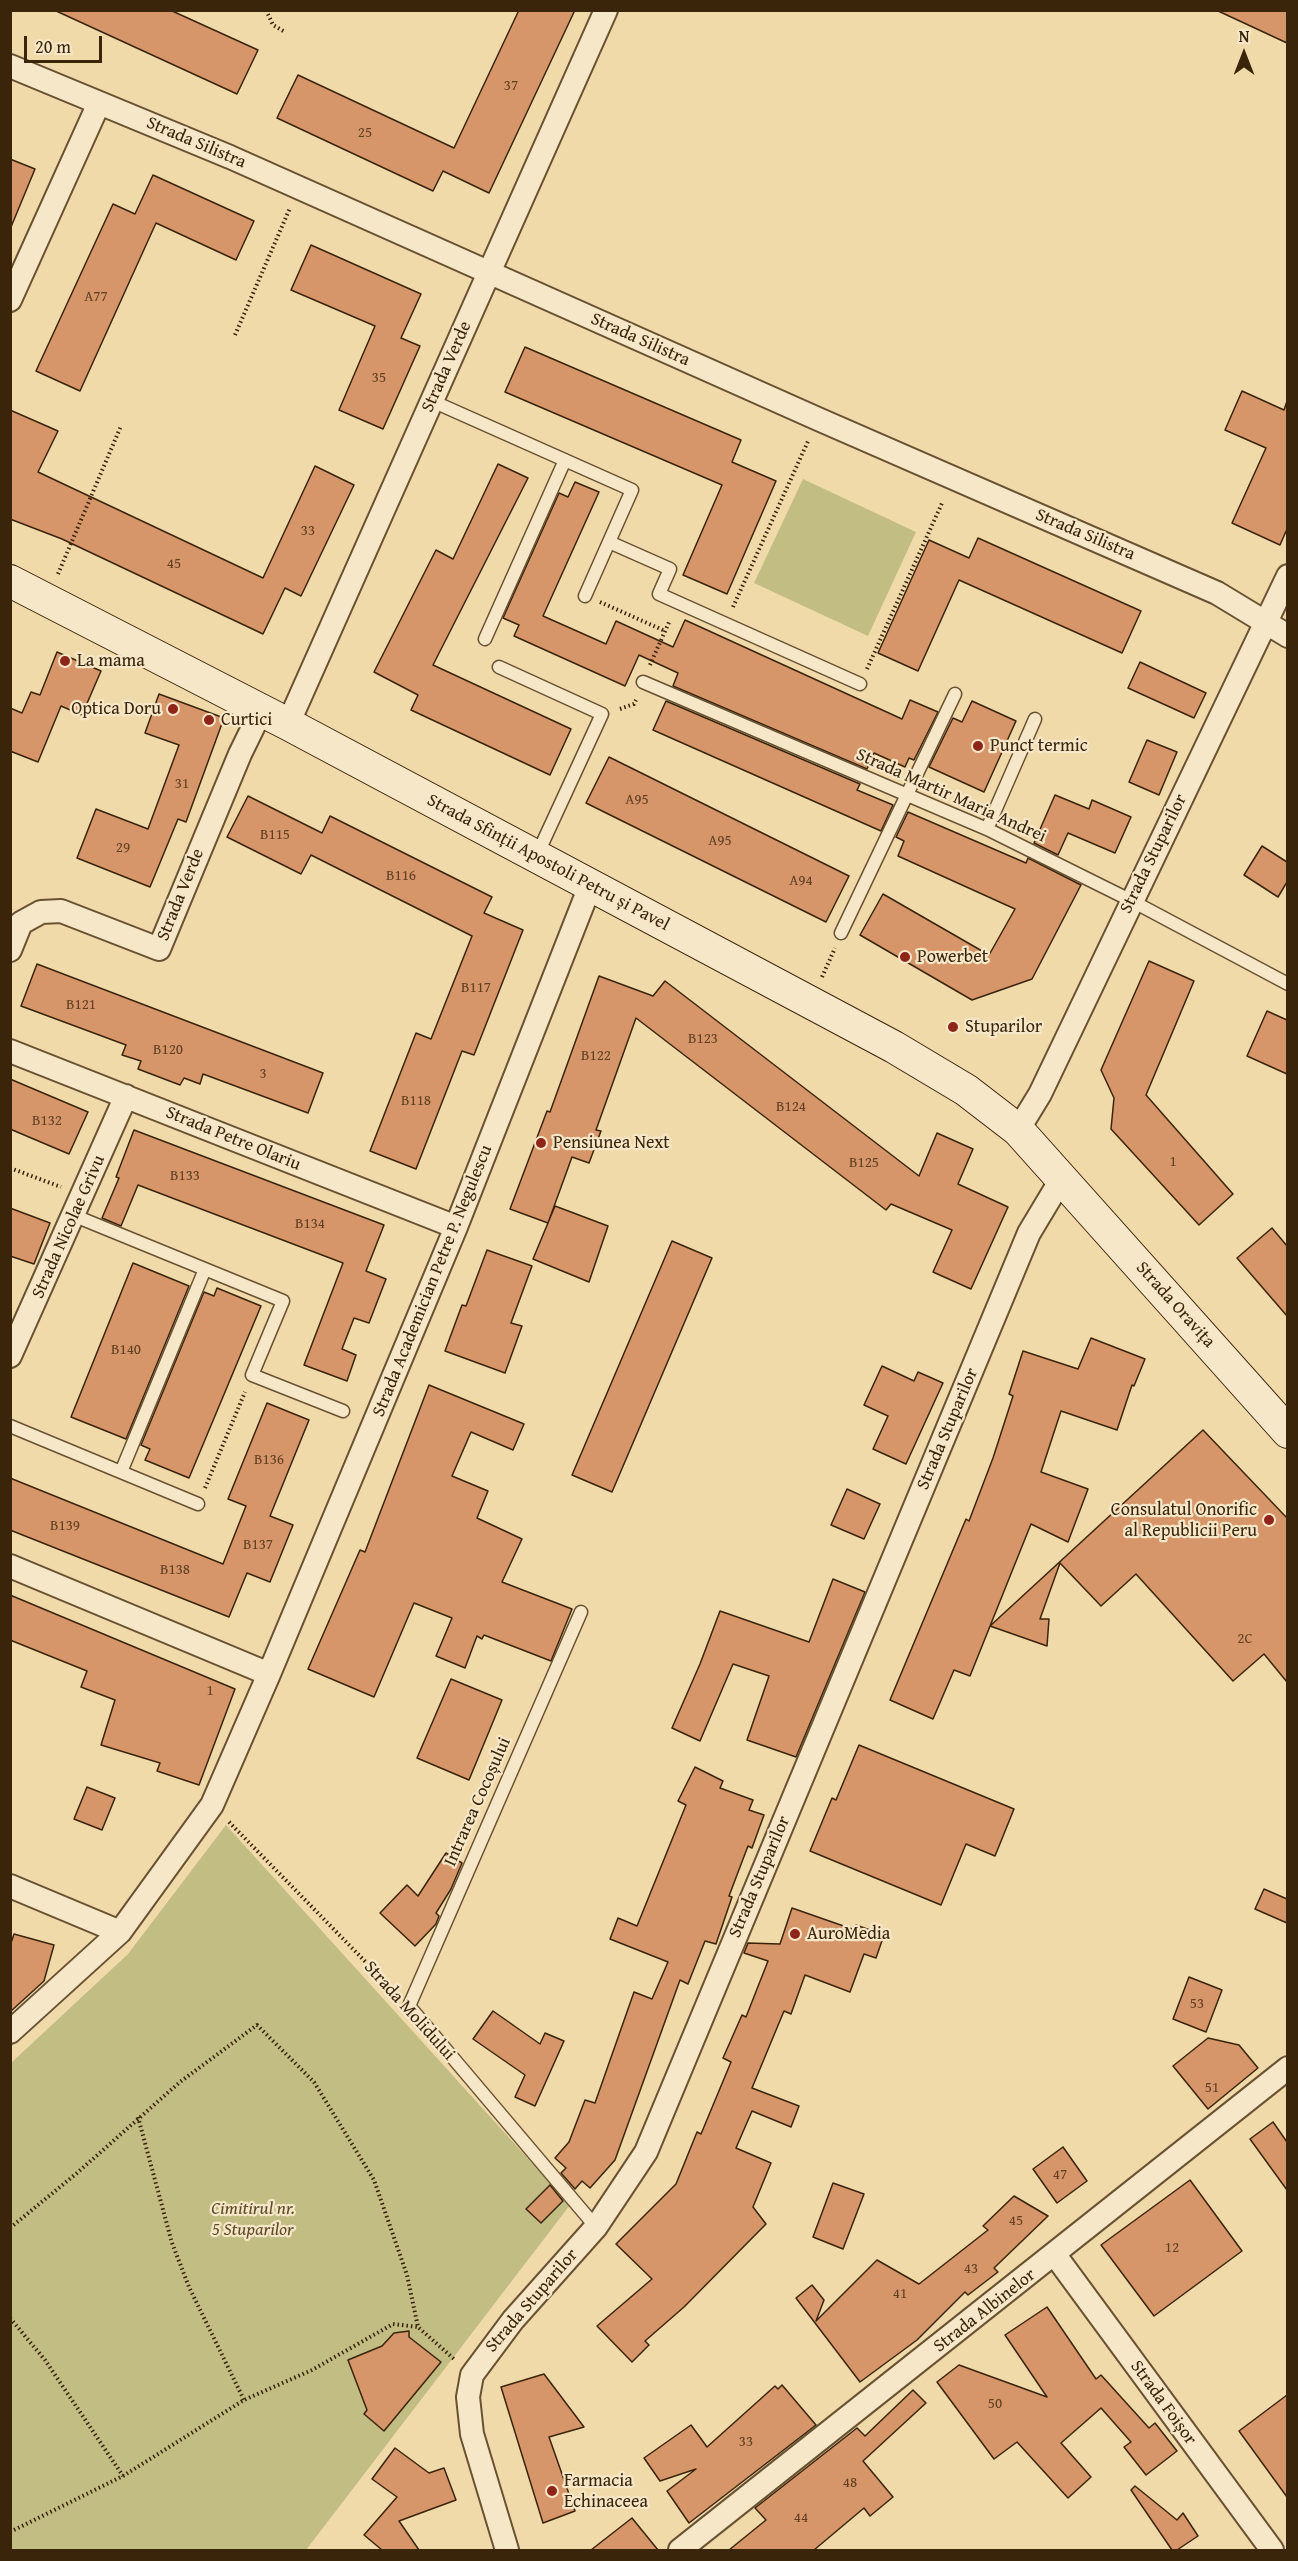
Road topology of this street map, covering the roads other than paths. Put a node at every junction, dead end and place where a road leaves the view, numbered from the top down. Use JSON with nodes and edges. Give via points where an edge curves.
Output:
{"nodes":[{"id":1,"x":606,"y":10,"type":"edge"},
{"id":2,"x":10,"y":66,"type":"edge"},
{"id":3,"x":99,"y":104,"type":"junction"},
{"id":4,"x":489,"y":272,"type":"junction"},
{"id":5,"x":10,"y":300,"type":"edge"},
{"id":6,"x":432,"y":401,"type":"junction"},
{"id":7,"x":565,"y":460,"type":"junction"},
{"id":8,"x":609,"y":542,"type":"junction"},
{"id":9,"x":1287,"y":576,"type":"edge"},
{"id":10,"x":10,"y":581,"type":"edge"},
{"id":11,"x":585,"y":596,"type":"road end"},
{"id":12,"x":1266,"y":622,"type":"junction"},
{"id":13,"x":1287,"y":636,"type":"edge"},
{"id":14,"x":485,"y":639,"type":"dead end"},
{"id":15,"x":499,"y":667,"type":"dead end"},
{"id":16,"x":642,"y":682,"type":"road end"},
{"id":17,"x":860,"y":684,"type":"road end"},
{"id":18,"x":955,"y":694,"type":"dead end"},
{"id":19,"x":274,"y":718,"type":"junction"},
{"id":20,"x":1035,"y":719,"type":"dead end"},
{"id":21,"x":908,"y":795,"type":"junction"},
{"id":22,"x":987,"y":829,"type":"junction"},
{"id":23,"x":536,"y":857,"type":"junction"},
{"id":24,"x":590,"y":886,"type":"junction"},
{"id":25,"x":1132,"y":901,"type":"junction"},
{"id":26,"x":841,"y":933,"type":"road end"},
{"id":27,"x":10,"y":950,"type":"edge"},
{"id":28,"x":1287,"y":984,"type":"edge"},
{"id":29,"x":10,"y":1051,"type":"edge"},
{"id":30,"x":126,"y":1096,"type":"junction"},
{"id":31,"x":1018,"y":1130,"type":"junction"},
{"id":32,"x":1062,"y":1178,"type":"junction"},
{"id":33,"x":79,"y":1206,"type":"junction"},
{"id":34,"x":456,"y":1227,"type":"junction"},
{"id":35,"x":205,"y":1269,"type":"junction"},
{"id":36,"x":10,"y":1356,"type":"edge"},
{"id":37,"x":343,"y":1411,"type":"dead end"},
{"id":38,"x":10,"y":1426,"type":"edge"},
{"id":39,"x":1287,"y":1432,"type":"edge"},
{"id":40,"x":121,"y":1472,"type":"junction"},
{"id":41,"x":198,"y":1504,"type":"road end"},
{"id":42,"x":10,"y":1566,"type":"edge"},
{"id":43,"x":581,"y":1612,"type":"dead end"},
{"id":44,"x":270,"y":1674,"type":"junction"},
{"id":45,"x":10,"y":1886,"type":"edge"},
{"id":46,"x":120,"y":1932,"type":"junction"},
{"id":47,"x":409,"y":2006,"type":"joint"},
{"id":48,"x":10,"y":2032,"type":"edge"},
{"id":49,"x":1287,"y":2068,"type":"edge"},
{"id":50,"x":596,"y":2227,"type":"junction"},
{"id":51,"x":1055,"y":2255,"type":"junction"},
{"id":52,"x":507,"y":2550,"type":"edge"},
{"id":53,"x":680,"y":2550,"type":"edge"},
{"id":54,"x":1272,"y":2550,"type":"edge"}],
"edges":[{"from":1,"to":4,"type":"street","name":"Strada Verde"},
{"from":2,"to":3,"type":"street","name":"Strada Silistra"},
{"from":3,"to":4,"type":"street","name":"Strada Silistra"},
{"from":3,"to":5,"type":"street"},
{"from":4,"to":6,"type":"street","name":"Strada Verde"},
{"from":4,"to":12,"type":"street","name":"Strada Silistra","via":[[1217,592]]},
{"from":6,"to":7,"type":"lane"},
{"from":6,"to":19,"type":"street","name":"Strada Verde"},
{"from":7,"to":8,"type":"lane","via":[[632,490]]},
{"from":7,"to":14,"type":"lane"},
{"from":8,"to":11,"type":"lane"},
{"from":8,"to":17,"type":"lane","via":[[670,568],[659,594]]},
{"from":9,"to":12,"type":"street","name":"Strada Stuparilor"},
{"from":10,"to":19,"type":"main road","name":"Strada Sfinții Apostoli Petru și Pavel"},
{"from":12,"to":13,"type":"street","name":"Strada Silistra"},
{"from":12,"to":25,"type":"street","name":"Strada Stuparilor"},
{"from":15,"to":23,"type":"lane","via":[[602,714]]},
{"from":16,"to":21,"type":"lane","name":"Strada Martir Maria Andrei"},
{"from":18,"to":21,"type":"lane"},
{"from":19,"to":23,"type":"main road","name":"Strada Sfinții Apostoli Petru și Pavel"},
{"from":19,"to":27,"type":"street","name":"Strada Verde","via":[[240,754],[159,949],[61,911],[41,912],[21,923]]},
{"from":20,"to":22,"type":"lane"},
{"from":21,"to":22,"type":"lane","name":"Strada Martir Maria Andrei"},
{"from":21,"to":26,"type":"lane"},
{"from":22,"to":25,"type":"lane","name":"Strada Martir Maria Andrei"},
{"from":23,"to":24,"type":"main road","name":"Strada Sfinții Apostoli Petru și Pavel"},
{"from":24,"to":31,"type":"main road","name":"Strada Sfinții Apostoli Petru și Pavel","via":[[894,1047],[957,1085]]},
{"from":24,"to":34,"type":"street","name":"Strada Academician Petre P. Negulescu"},
{"from":25,"to":28,"type":"lane","name":"Strada Martir Maria Andrei"},
{"from":25,"to":31,"type":"street","name":"Strada Stuparilor","via":[[1040,1094]]},
{"from":29,"to":30,"type":"street","name":"Strada Petre Olariu"},
{"from":30,"to":33,"type":"street","name":"Strada Nicolae Grivu"},
{"from":30,"to":34,"type":"street","name":"Strada Petre Olariu"},
{"from":31,"to":32,"type":"main road","name":"Strada Sfinții Apostoli Petru și Pavel"},
{"from":32,"to":39,"type":"main road","name":"Strada Oravița"},
{"from":32,"to":50,"type":"street","name":"Strada Stuparilor","via":[[1029,1233],[646,2152]]},
{"from":33,"to":35,"type":"lane"},
{"from":33,"to":36,"type":"street","name":"Strada Nicolae Grivu"},
{"from":34,"to":44,"type":"street","name":"Strada Academician Petre P. Negulescu"},
{"from":35,"to":37,"type":"lane","via":[[283,1301],[252,1375]]},
{"from":35,"to":40,"type":"lane"},
{"from":38,"to":40,"type":"lane"},
{"from":40,"to":41,"type":"lane"},
{"from":42,"to":44,"type":"street"},
{"from":43,"to":47,"type":"lane","name":"Intrarea Cocoșului"},
{"from":44,"to":46,"type":"street","name":"Strada Academician Petre P. Negulescu","via":[[212,1804]]},
{"from":45,"to":46,"type":"street"},
{"from":46,"to":48,"type":"street","name":"Strada Academician Petre P. Negulescu"},
{"from":47,"to":50,"type":"lane","name":"Strada Molidului"},
{"from":49,"to":51,"type":"street","name":"Strada Albinelor"},
{"from":50,"to":52,"type":"street","name":"Strada Stuparilor","via":[[513,2320],[472,2375],[468,2397],[472,2434]]},
{"from":51,"to":53,"type":"street","name":"Strada Albinelor"},
{"from":51,"to":54,"type":"street","name":"Strada Foișor"}]}
